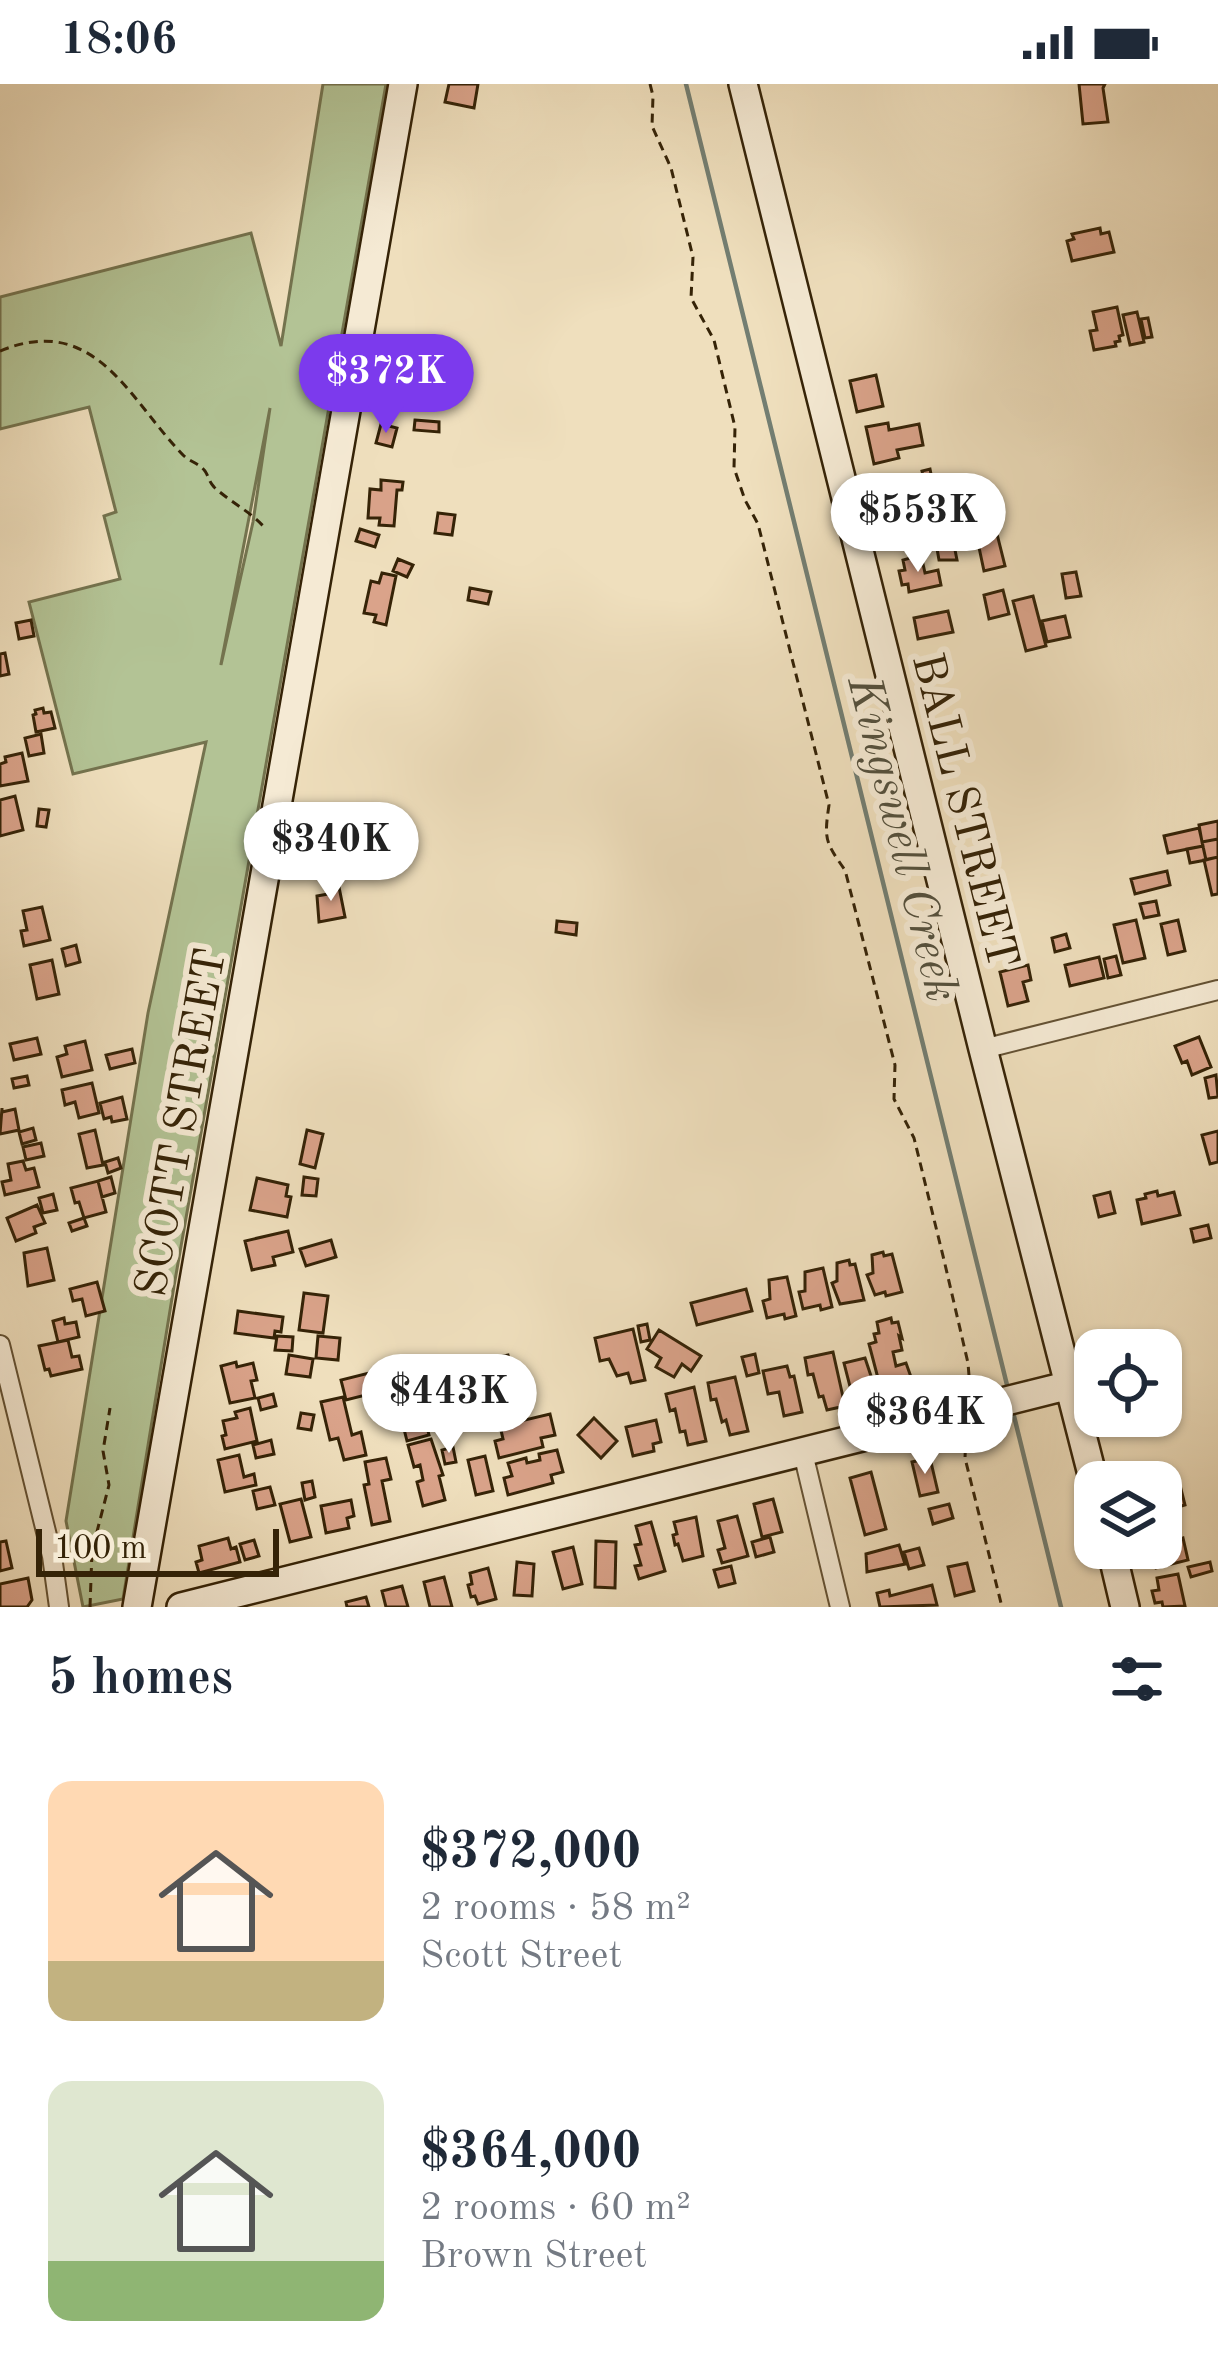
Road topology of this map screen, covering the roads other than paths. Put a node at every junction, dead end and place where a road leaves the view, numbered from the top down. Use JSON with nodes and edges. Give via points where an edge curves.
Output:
{"nodes":[{"id":1,"x":403,"y":84,"type":"edge"},
{"id":2,"x":743,"y":84,"type":"edge"},
{"id":3,"x":1218,"y":990,"type":"edge"},
{"id":4,"x":983,"y":1049,"type":"junction"},
{"id":5,"x":0,"y":1345,"type":"edge"},
{"id":6,"x":1070,"y":1385,"type":"junction"},
{"id":7,"x":803,"y":1453,"type":"junction"},
{"id":8,"x":1089,"y":1461,"type":"edge"},
{"id":9,"x":1116,"y":1569,"type":"edge"},
{"id":10,"x":59,"y":1607,"type":"edge"},
{"id":11,"x":137,"y":1607,"type":"edge"},
{"id":12,"x":181,"y":1607,"type":"edge"},
{"id":13,"x":840,"y":1607,"type":"edge"},
{"id":14,"x":1125,"y":1607,"type":"edge"}],
"edges":[{"from":1,"to":11,"type":"street","name":"SCOTT STREET"},
{"from":2,"to":4,"type":"street","name":"BALL STREET"},
{"from":3,"to":4,"type":"street"},
{"from":4,"to":6,"type":"street","name":"BALL STREET"},
{"from":5,"to":10,"type":"street"},
{"from":6,"to":7,"type":"street","via":[[996,1397]]},
{"from":6,"to":8,"type":"street","name":"BALL STREET"},
{"from":7,"to":12,"type":"street"},
{"from":7,"to":13,"type":"street"},
{"from":9,"to":14,"type":"street"}]}
